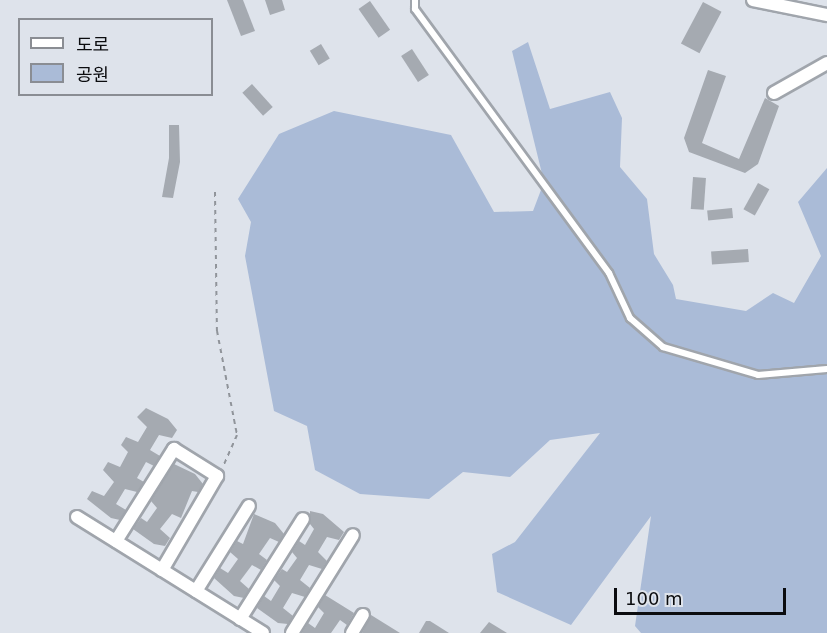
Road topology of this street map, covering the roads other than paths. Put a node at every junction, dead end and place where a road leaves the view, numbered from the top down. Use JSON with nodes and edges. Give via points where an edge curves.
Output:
{"nodes":[{"id":1,"x":415,"y":0,"type":"edge"},
{"id":2,"x":753,"y":0,"type":"edge"},
{"id":3,"x":827,"y":15,"type":"edge"},
{"id":4,"x":827,"y":63,"type":"edge"},
{"id":5,"x":774,"y":93,"type":"dead end"},
{"id":6,"x":827,"y":369,"type":"edge"},
{"id":7,"x":249,"y":506,"type":"dead end"},
{"id":8,"x":76,"y":517,"type":"dead end"},
{"id":9,"x":303,"y":519,"type":"dead end"},
{"id":10,"x":353,"y":536,"type":"dead end"},
{"id":11,"x":116,"y":542,"type":"junction"},
{"id":12,"x":162,"y":570,"type":"junction"},
{"id":13,"x":196,"y":591,"type":"junction"},
{"id":14,"x":363,"y":615,"type":"dead end"},
{"id":15,"x":240,"y":619,"type":"junction"},
{"id":16,"x":263,"y":633,"type":"edge"},
{"id":17,"x":292,"y":633,"type":"edge"},
{"id":18,"x":352,"y":633,"type":"edge"}],
"edges":[{"from":1,"to":6,"type":"lane","via":[[416,9],[609,273],[630,318],[663,347],[758,375]]},
{"from":2,"to":3,"type":"street"},
{"from":4,"to":5,"type":"street"},
{"from":7,"to":13,"type":"street"},
{"from":8,"to":11,"type":"street"},
{"from":9,"to":15,"type":"street"},
{"from":10,"to":17,"type":"street"},
{"from":11,"to":12,"type":"street"},
{"from":11,"to":12,"type":"street","via":[[174,449],[217,476]]},
{"from":12,"to":13,"type":"street"},
{"from":13,"to":15,"type":"street"},
{"from":14,"to":18,"type":"street"},
{"from":15,"to":16,"type":"street"}]}
